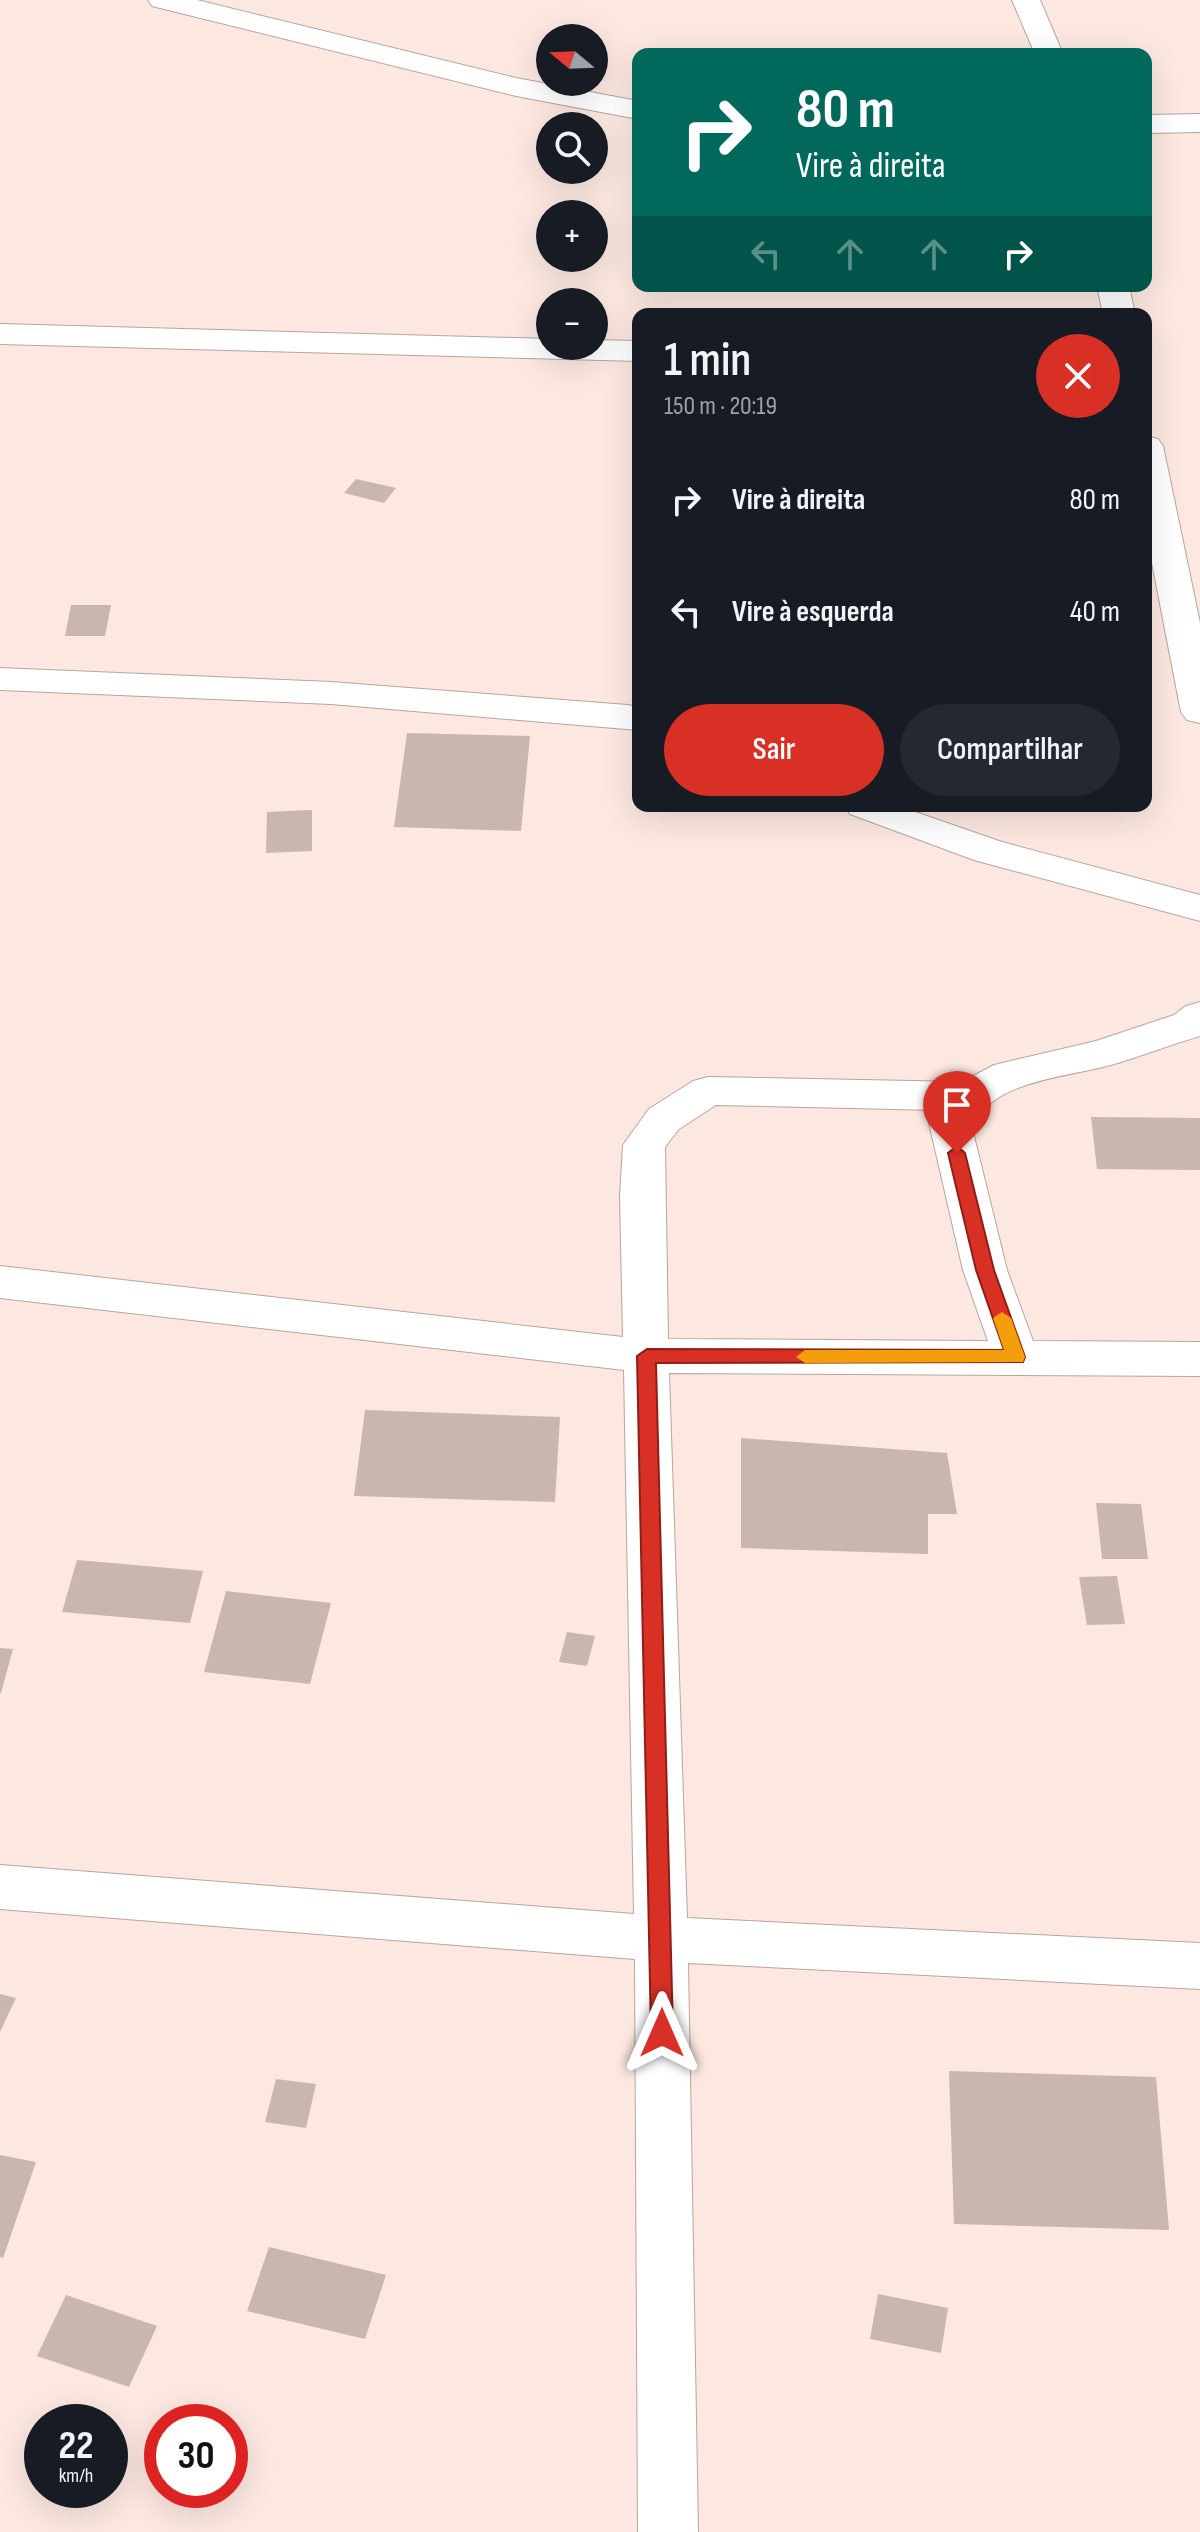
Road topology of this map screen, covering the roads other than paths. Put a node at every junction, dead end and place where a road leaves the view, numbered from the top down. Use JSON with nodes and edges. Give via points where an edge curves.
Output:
{"nodes":[{"id":1,"x":162,"y":0,"type":"edge"},
{"id":2,"x":1026,"y":0,"type":"edge"},
{"id":3,"x":1046,"y":48,"type":"edge"},
{"id":4,"x":632,"y":109,"type":"edge"},
{"id":5,"x":1200,"y":123,"type":"edge"},
{"id":6,"x":1152,"y":124,"type":"edge"},
{"id":7,"x":0,"y":334,"type":"edge"},
{"id":8,"x":632,"y":351,"type":"edge"},
{"id":9,"x":1152,"y":466,"type":"edge"},
{"id":10,"x":1187,"y":585,"type":"edge"},
{"id":11,"x":0,"y":679,"type":"edge"},
{"id":12,"x":1200,"y":712,"type":"edge"},
{"id":13,"x":632,"y":717,"type":"edge"},
{"id":14,"x":877,"y":812,"type":"edge"},
{"id":15,"x":1200,"y":908,"type":"edge"},
{"id":16,"x":1200,"y":1016,"type":"edge"},
{"id":17,"x":968,"y":1096,"type":"junction"},
{"id":18,"x":0,"y":1282,"type":"edge"},
{"id":19,"x":647,"y":1356,"type":"junction"},
{"id":20,"x":1016,"y":1357,"type":"junction"},
{"id":21,"x":1200,"y":1359,"type":"edge"},
{"id":22,"x":0,"y":1887,"type":"edge"},
{"id":23,"x":661,"y":1939,"type":"junction"},
{"id":24,"x":1200,"y":1966,"type":"edge"},
{"id":25,"x":668,"y":2532,"type":"edge"}],
"edges":[{"from":1,"to":4,"type":"street","via":[[487,81]]},
{"from":2,"to":3,"type":"street"},
{"from":5,"to":6,"type":"street"},
{"from":7,"to":8,"type":"street"},
{"from":9,"to":10,"type":"street"},
{"from":10,"to":12,"type":"street"},
{"from":11,"to":13,"type":"street","via":[[331,693]]},
{"from":14,"to":15,"type":"street","via":[[1009,859]]},
{"from":16,"to":17,"type":"street","via":[[1188,1025],[1103,1053],[1009,1075]]},
{"from":17,"to":19,"type":"street","via":[[708,1091],[664,1119],[644,1145]]},
{"from":17,"to":20,"type":"street","via":[[950,1123],[985,1270]]},
{"from":18,"to":19,"type":"street"},
{"from":19,"to":20,"type":"street"},
{"from":19,"to":23,"type":"street"},
{"from":20,"to":21,"type":"street"},
{"from":22,"to":23,"type":"street"},
{"from":23,"to":24,"type":"street"},
{"from":23,"to":25,"type":"street"}]}
